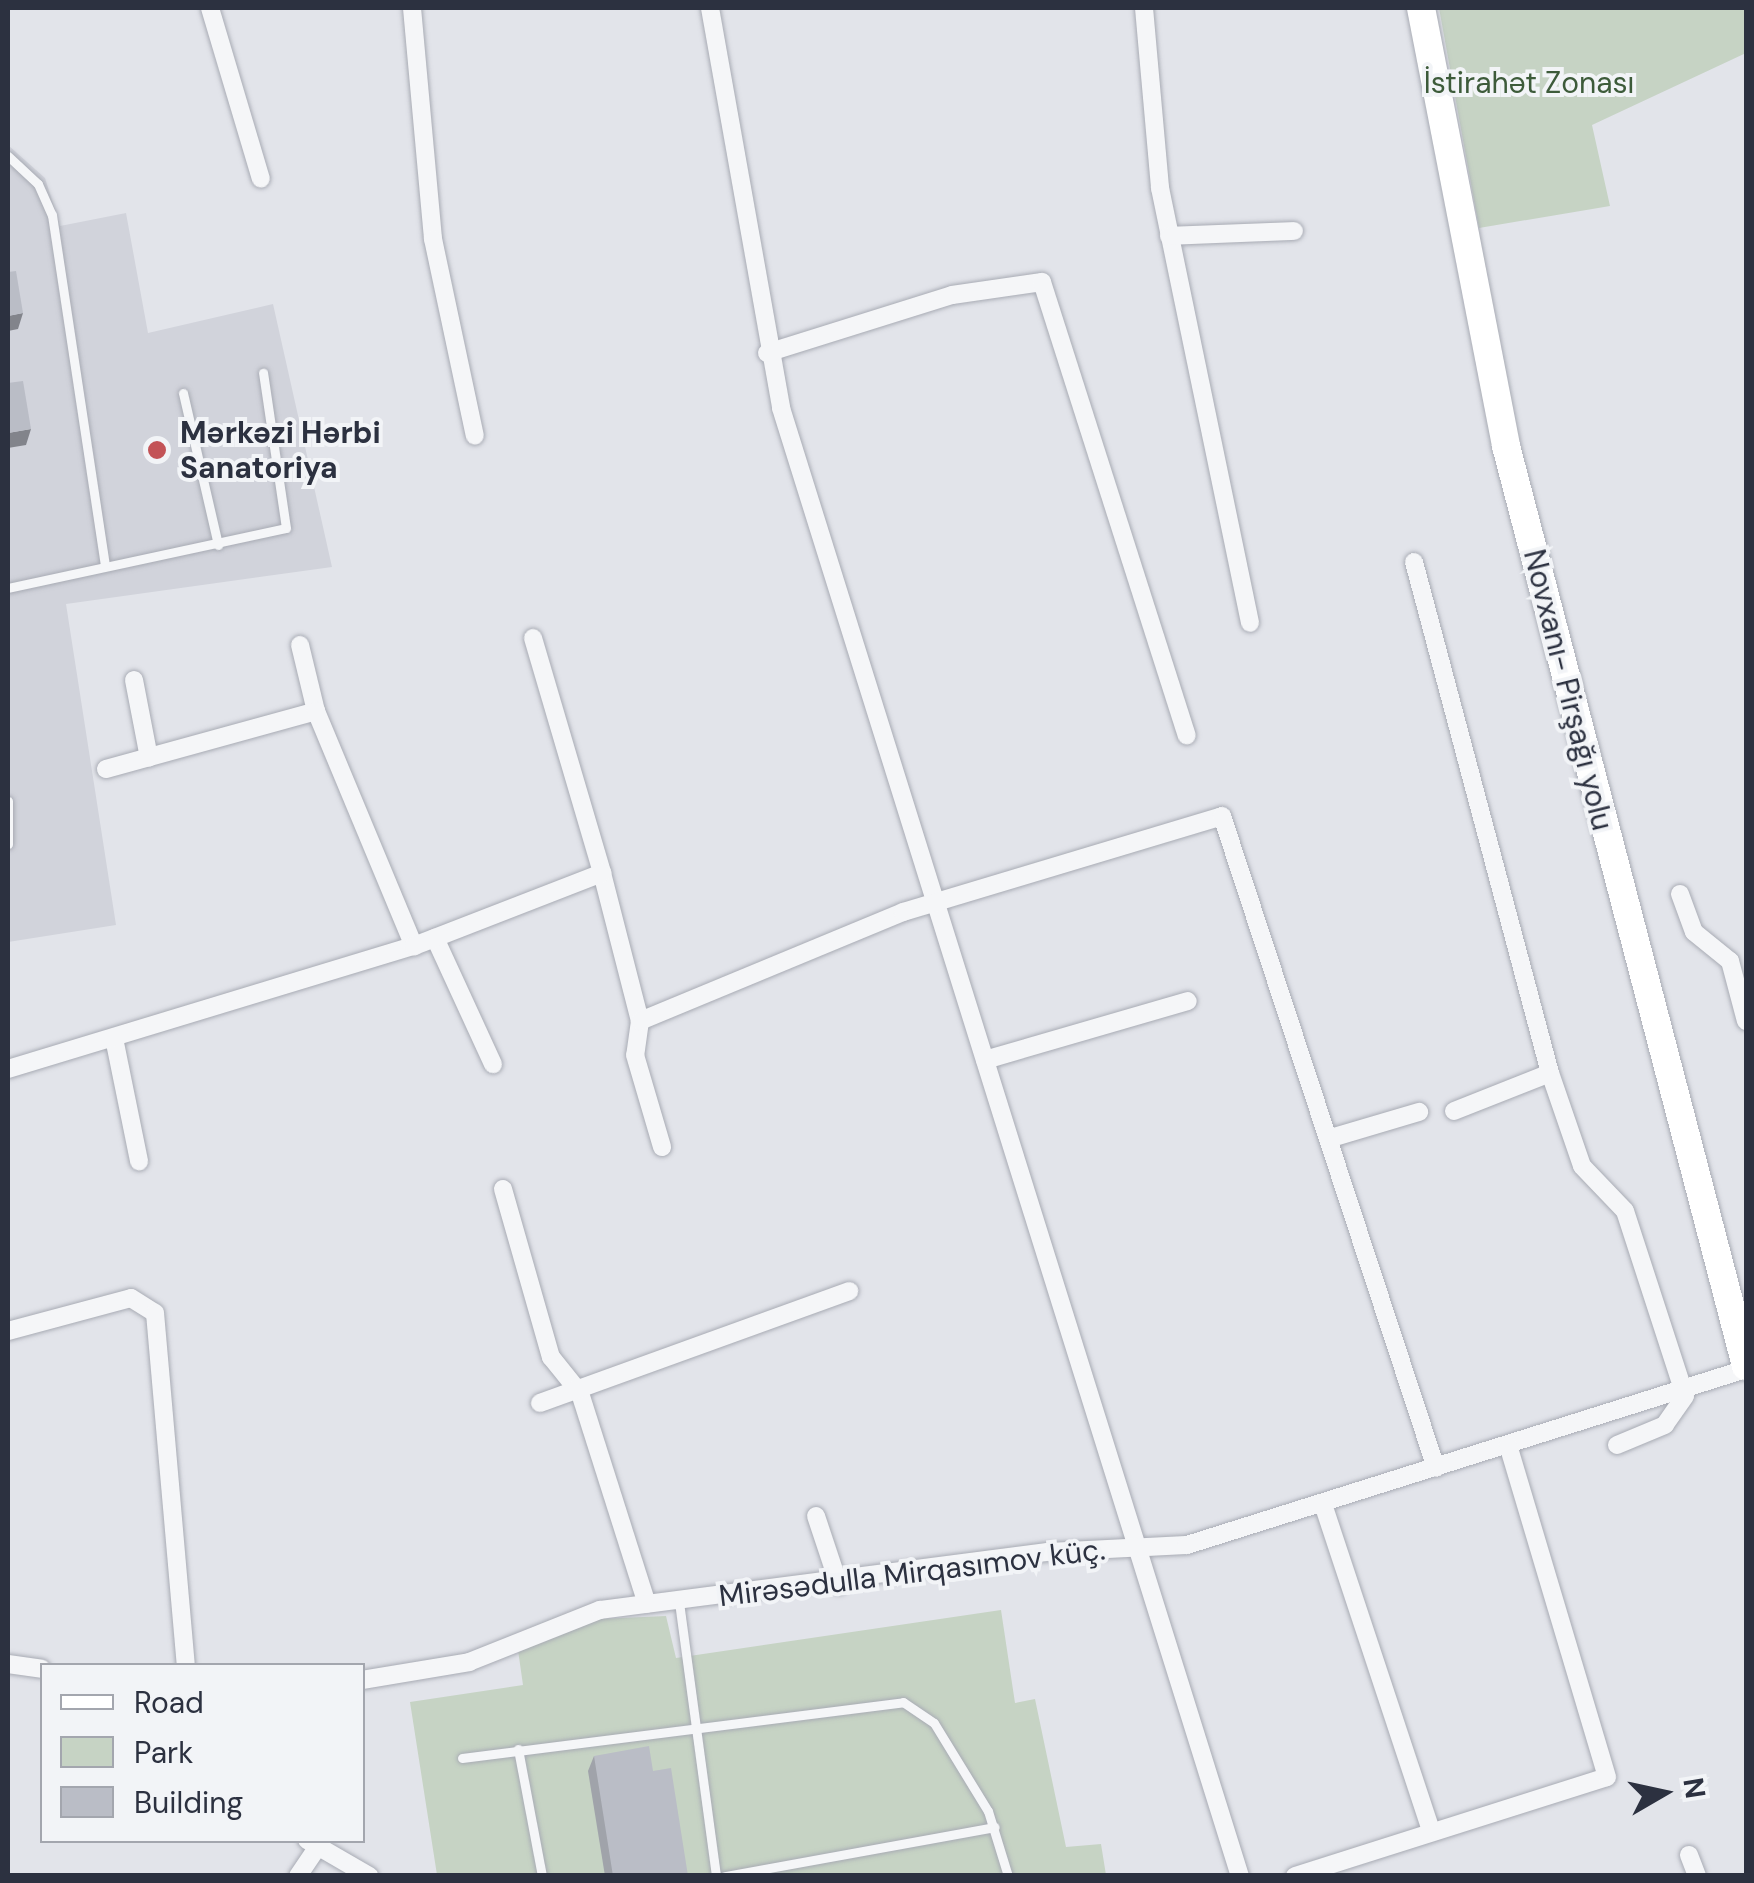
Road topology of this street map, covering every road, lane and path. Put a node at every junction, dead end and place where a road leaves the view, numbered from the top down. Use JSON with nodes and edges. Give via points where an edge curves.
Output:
{"nodes":[{"id":1,"x":210,"y":8,"type":"edge"},
{"id":2,"x":412,"y":8,"type":"edge"},
{"id":3,"x":710,"y":8,"type":"edge"},
{"id":4,"x":1144,"y":8,"type":"edge"},
{"id":5,"x":1422,"y":8,"type":"edge"},
{"id":6,"x":8,"y":156,"type":"edge"},
{"id":7,"x":261,"y":179,"type":"dead end"},
{"id":8,"x":1294,"y":231,"type":"dead end"},
{"id":9,"x":1170,"y":236,"type":"junction"},
{"id":10,"x":766,"y":353,"type":"junction"},
{"id":11,"x":263,"y":374,"type":"dead end"},
{"id":12,"x":183,"y":394,"type":"dead end"},
{"id":13,"x":474,"y":436,"type":"dead end"},
{"id":14,"x":218,"y":544,"type":"junction"},
{"id":15,"x":1414,"y":562,"type":"dead end"},
{"id":16,"x":106,"y":566,"type":"junction"},
{"id":17,"x":8,"y":588,"type":"edge"},
{"id":18,"x":1250,"y":623,"type":"dead end"},
{"id":19,"x":532,"y":638,"type":"dead end"},
{"id":20,"x":300,"y":645,"type":"dead end"},
{"id":21,"x":134,"y":680,"type":"dead end"},
{"id":22,"x":316,"y":710,"type":"junction"},
{"id":23,"x":1186,"y":734,"type":"dead end"},
{"id":24,"x":150,"y":758,"type":"junction"},
{"id":25,"x":106,"y":768,"type":"dead end"},
{"id":26,"x":8,"y":801,"type":"edge"},
{"id":27,"x":8,"y":844,"type":"edge"},
{"id":28,"x":602,"y":873,"type":"junction"},
{"id":29,"x":1680,"y":894,"type":"dead end"},
{"id":30,"x":935,"y":902,"type":"junction"},
{"id":31,"x":434,"y":938,"type":"junction"},
{"id":32,"x":414,"y":946,"type":"junction"},
{"id":33,"x":1188,"y":1001,"type":"dead end"},
{"id":34,"x":640,"y":1021,"type":"junction"},
{"id":35,"x":1746,"y":1022,"type":"edge"},
{"id":36,"x":114,"y":1038,"type":"junction"},
{"id":37,"x":985,"y":1060,"type":"junction"},
{"id":38,"x":493,"y":1064,"type":"dead end"},
{"id":39,"x":8,"y":1069,"type":"edge"},
{"id":40,"x":1550,"y":1074,"type":"junction"},
{"id":41,"x":1454,"y":1111,"type":"dead end"},
{"id":42,"x":1419,"y":1112,"type":"dead end"},
{"id":43,"x":1331,"y":1138,"type":"junction"},
{"id":44,"x":662,"y":1147,"type":"dead end"},
{"id":45,"x":139,"y":1161,"type":"dead end"},
{"id":46,"x":503,"y":1189,"type":"dead end"},
{"id":47,"x":849,"y":1291,"type":"dead end"},
{"id":48,"x":8,"y":1331,"type":"edge"},
{"id":49,"x":1746,"y":1368,"type":"edge"},
{"id":50,"x":1683,"y":1389,"type":"junction"},
{"id":51,"x":580,"y":1392,"type":"junction"},
{"id":52,"x":540,"y":1404,"type":"dead end"},
{"id":53,"x":1618,"y":1444,"type":"dead end"},
{"id":54,"x":1508,"y":1445,"type":"junction"},
{"id":55,"x":1436,"y":1468,"type":"junction"},
{"id":56,"x":1323,"y":1504,"type":"junction"},
{"id":57,"x":816,"y":1516,"type":"dead end"},
{"id":58,"x":1138,"y":1547,"type":"junction"},
{"id":59,"x":839,"y":1585,"type":"junction"},
{"id":60,"x":679,"y":1602,"type":"junction"},
{"id":61,"x":647,"y":1604,"type":"junction"},
{"id":62,"x":186,"y":1663,"type":"edge"},
{"id":63,"x":8,"y":1664,"type":"edge"},
{"id":64,"x":40,"y":1668,"type":"edge"},
{"id":65,"x":365,"y":1679,"type":"edge"},
{"id":66,"x":696,"y":1732,"type":"junction"},
{"id":67,"x":518,"y":1749,"type":"junction"},
{"id":68,"x":462,"y":1758,"type":"dead end"},
{"id":69,"x":995,"y":1828,"type":"junction"},
{"id":70,"x":1431,"y":1830,"type":"junction"},
{"id":71,"x":311,"y":1845,"type":"edge"},
{"id":72,"x":1689,"y":1855,"type":"dead end"},
{"id":73,"x":298,"y":1876,"type":"edge"},
{"id":74,"x":369,"y":1876,"type":"edge"},
{"id":75,"x":542,"y":1876,"type":"edge"},
{"id":76,"x":716,"y":1876,"type":"edge"},
{"id":77,"x":725,"y":1876,"type":"edge"},
{"id":78,"x":1008,"y":1876,"type":"edge"},
{"id":79,"x":1240,"y":1876,"type":"edge"},
{"id":80,"x":1295,"y":1876,"type":"edge"},
{"id":81,"x":1697,"y":1876,"type":"edge"}],
"edges":[{"from":1,"to":7,"type":"street"},
{"from":2,"to":13,"type":"street","via":[[433,239]]},
{"from":3,"to":10,"type":"street"},
{"from":4,"to":9,"type":"street"},
{"from":5,"to":49,"type":"main road","name":"Novxanı- Pirşağı yolu","via":[[1506,446]]},
{"from":6,"to":16,"type":"lane","via":[[38,184],[52,215]]},
{"from":8,"to":9,"type":"street"},
{"from":9,"to":18,"type":"street"},
{"from":10,"to":23,"type":"street","via":[[952,296],[1042,282]]},
{"from":10,"to":30,"type":"street"},
{"from":11,"to":14,"type":"lane","via":[[286,528]]},
{"from":12,"to":14,"type":"lane"},
{"from":14,"to":16,"type":"lane"},
{"from":15,"to":40,"type":"street"},
{"from":16,"to":17,"type":"lane"},
{"from":19,"to":28,"type":"street"},
{"from":20,"to":22,"type":"street"},
{"from":21,"to":24,"type":"street"},
{"from":22,"to":24,"type":"street"},
{"from":22,"to":32,"type":"street"},
{"from":24,"to":25,"type":"street"},
{"from":26,"to":27,"type":"lane"},
{"from":28,"to":31,"type":"street"},
{"from":28,"to":34,"type":"street"},
{"from":29,"to":35,"type":"street","via":[[1694,932],[1730,960]]},
{"from":30,"to":34,"type":"street"},
{"from":30,"to":37,"type":"street"},
{"from":30,"to":43,"type":"street","via":[[1222,816]]},
{"from":31,"to":32,"type":"street"},
{"from":31,"to":38,"type":"street"},
{"from":32,"to":36,"type":"street"},
{"from":33,"to":37,"type":"street"},
{"from":34,"to":44,"type":"street","via":[[635,1055]]},
{"from":36,"to":39,"type":"street"},
{"from":36,"to":45,"type":"street"},
{"from":37,"to":58,"type":"street"},
{"from":40,"to":41,"type":"street"},
{"from":40,"to":50,"type":"street","via":[[1582,1166],[1625,1211]]},
{"from":42,"to":43,"type":"street"},
{"from":43,"to":55,"type":"street"},
{"from":46,"to":51,"type":"street","via":[[550,1357]]},
{"from":47,"to":51,"type":"street","via":[[622,1368]]},
{"from":48,"to":62,"type":"street","via":[[132,1298],[155,1313]]},
{"from":49,"to":50,"type":"street","name":"Mirəsədulla Mirqasımov küç."},
{"from":50,"to":53,"type":"street","via":[[1665,1424]]},
{"from":50,"to":54,"type":"street","name":"Mirəsədulla Mirqasımov küç."},
{"from":51,"to":52,"type":"street"},
{"from":51,"to":61,"type":"street"},
{"from":54,"to":55,"type":"street","name":"Mirəsədulla Mirqasımov küç."},
{"from":54,"to":70,"type":"street","via":[[1607,1778]]},
{"from":55,"to":56,"type":"street","name":"Mirəsədulla Mirqasımov küç."},
{"from":56,"to":58,"type":"street","name":"Mirəsədulla Mirqasımov küç.","via":[[1188,1545]]},
{"from":56,"to":70,"type":"street"},
{"from":57,"to":59,"type":"street"},
{"from":58,"to":59,"type":"street","name":"Mirəsədulla Mirqasımov küç."},
{"from":58,"to":79,"type":"street"},
{"from":59,"to":60,"type":"street","name":"Mirəsədulla Mirqasımov küç."},
{"from":60,"to":61,"type":"street","name":"Mirəsədulla Mirqasımov küç."},
{"from":60,"to":66,"type":"lane"},
{"from":61,"to":65,"type":"street","name":"Mirəsədulla Mirqasımov küç.","via":[[568,1620],[468,1662]]},
{"from":63,"to":64,"type":"street"},
{"from":66,"to":67,"type":"lane","via":[[633,1730]]},
{"from":66,"to":69,"type":"lane","via":[[903,1702],[934,1723]]},
{"from":66,"to":76,"type":"lane"},
{"from":67,"to":68,"type":"lane"},
{"from":67,"to":75,"type":"lane"},
{"from":69,"to":77,"type":"lane"},
{"from":69,"to":78,"type":"lane"},
{"from":70,"to":80,"type":"street"},
{"from":71,"to":73,"type":"street"},
{"from":71,"to":74,"type":"street"},
{"from":72,"to":81,"type":"street"}]}
